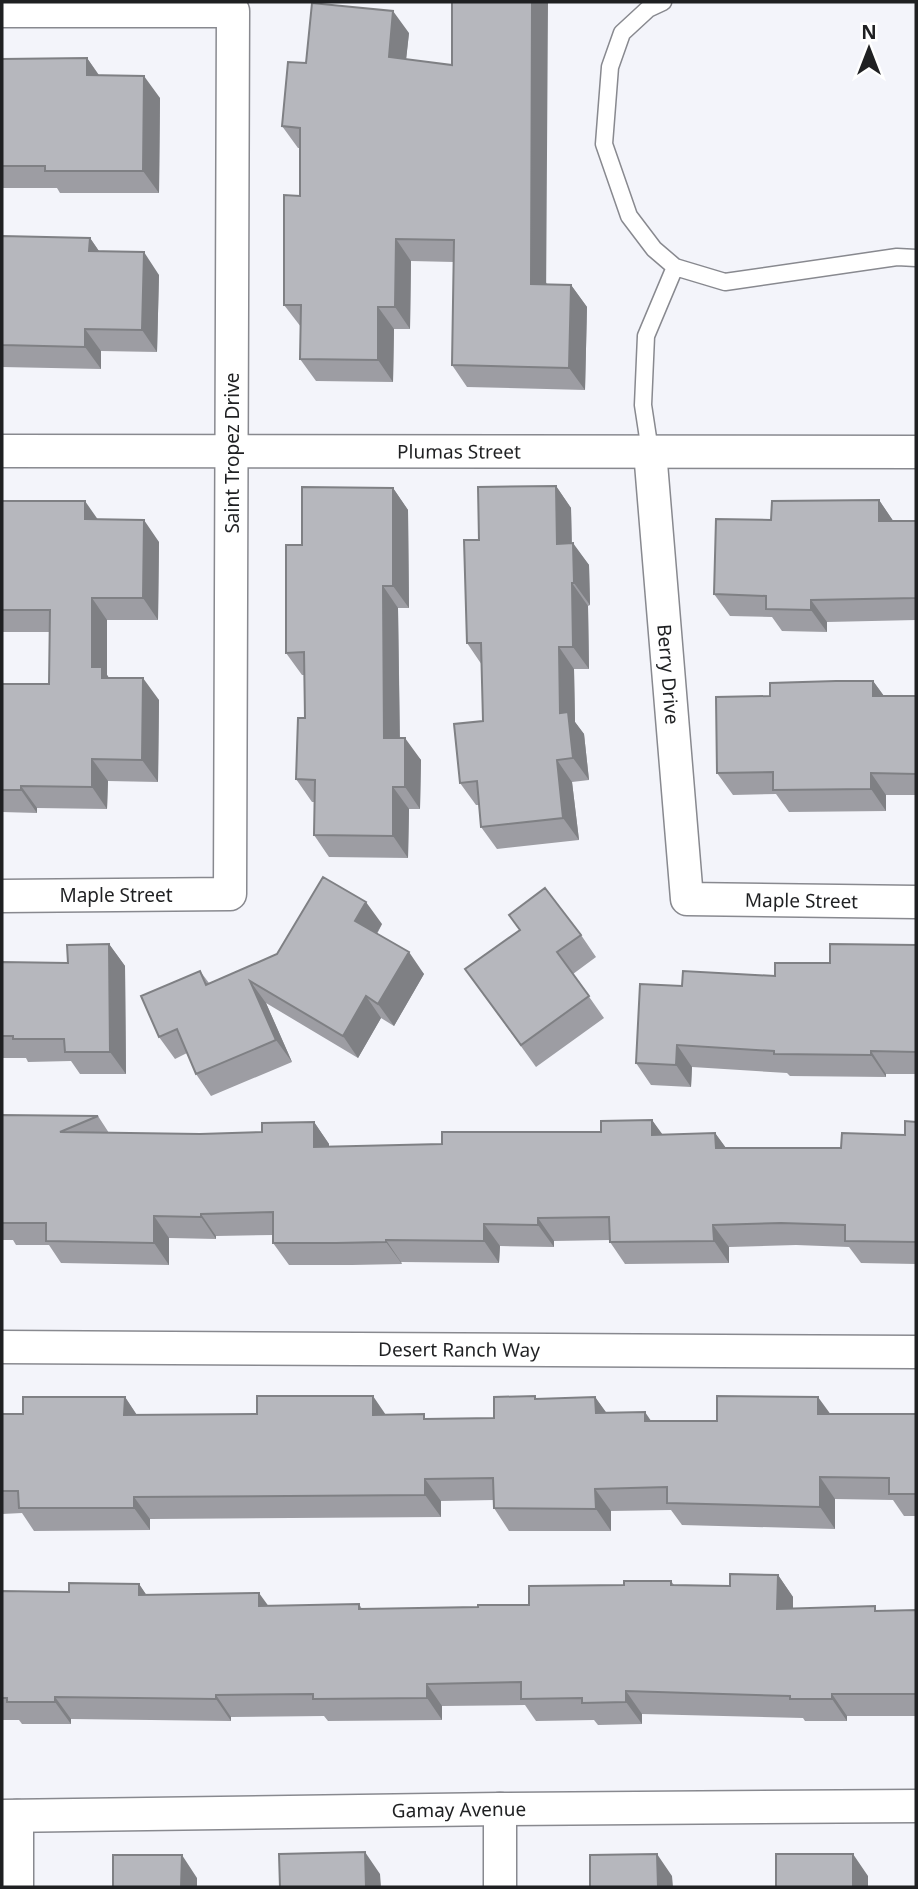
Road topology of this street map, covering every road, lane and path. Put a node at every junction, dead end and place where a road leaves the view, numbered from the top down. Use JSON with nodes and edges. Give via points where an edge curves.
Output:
{"nodes":[{"id":1,"x":663,"y":2,"type":"edge"},
{"id":2,"x":2,"y":10,"type":"edge"},
{"id":3,"x":916,"y":258,"type":"edge"},
{"id":4,"x":675,"y":267,"type":"junction"},
{"id":5,"x":232,"y":451,"type":"junction"},
{"id":6,"x":650,"y":451,"type":"junction"},
{"id":7,"x":2,"y":452,"type":"edge"},
{"id":8,"x":916,"y":452,"type":"edge"},
{"id":9,"x":230,"y":894,"type":"joint"},
{"id":10,"x":2,"y":896,"type":"edge"},
{"id":11,"x":687,"y":899,"type":"joint"},
{"id":12,"x":916,"y":902,"type":"edge"},
{"id":13,"x":2,"y":1347,"type":"edge"},
{"id":14,"x":916,"y":1352,"type":"edge"},
{"id":15,"x":916,"y":1806,"type":"edge"},
{"id":16,"x":500,"y":1809,"type":"junction"},
{"id":17,"x":9,"y":1816,"type":"edge"},
{"id":18,"x":17,"y":1887,"type":"edge"},
{"id":19,"x":500,"y":1887,"type":"edge"}],
"edges":[{"from":1,"to":4,"type":"lane","via":[[622,33],[610,68],[604,144],[629,216],[654,249]]},
{"from":2,"to":5,"type":"street","name":"Saint Tropez Drive","via":[[233,11]]},
{"from":3,"to":4,"type":"lane","via":[[725,282]]},
{"from":4,"to":6,"type":"lane","via":[[646,337],[643,405]]},
{"from":5,"to":6,"type":"street","name":"Plumas Street"},
{"from":5,"to":7,"type":"street","name":"Plumas Street"},
{"from":5,"to":9,"type":"street","name":"Saint Tropez Drive"},
{"from":6,"to":8,"type":"street","name":"Plumas Street"},
{"from":6,"to":11,"type":"street","name":"Berry Drive"},
{"from":9,"to":10,"type":"street","name":"Maple Street"},
{"from":11,"to":12,"type":"street","name":"Maple Street"},
{"from":13,"to":14,"type":"street","name":"Desert Ranch Way"},
{"from":15,"to":16,"type":"street","name":"Gamay Avenue"},
{"from":16,"to":17,"type":"street","name":"Gamay Avenue"},
{"from":16,"to":19,"type":"street"},
{"from":17,"to":18,"type":"street"}]}
